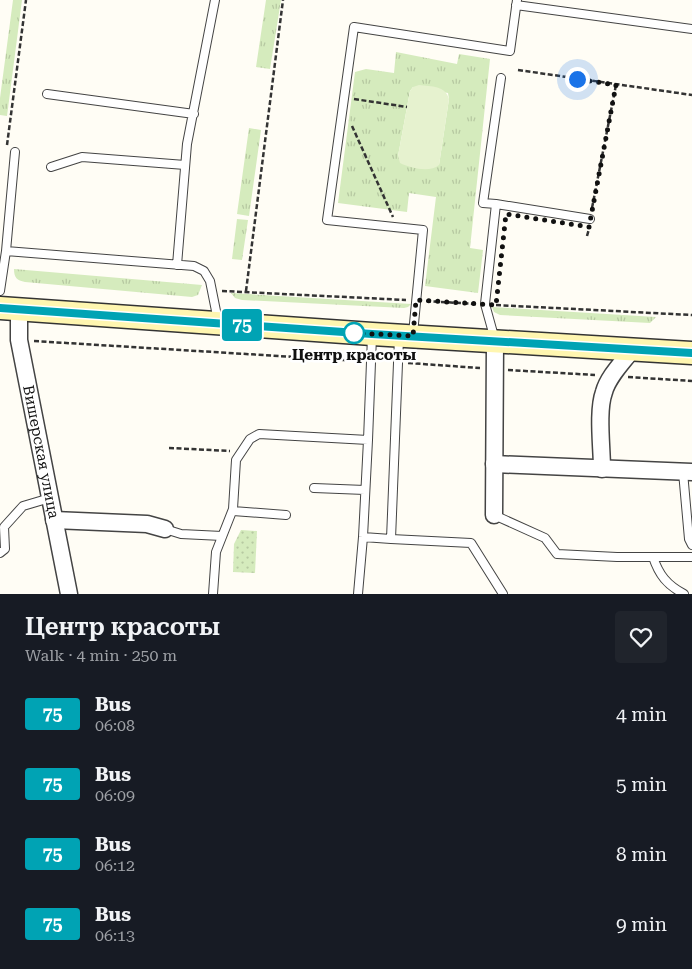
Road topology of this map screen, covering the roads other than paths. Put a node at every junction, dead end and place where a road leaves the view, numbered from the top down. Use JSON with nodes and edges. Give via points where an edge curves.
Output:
{"nodes":[{"id":1,"x":216,"y":0,"type":"edge"},
{"id":2,"x":516,"y":3,"type":"edge"},
{"id":3,"x":692,"y":29,"type":"edge"},
{"id":4,"x":501,"y":78,"type":"dead end"},
{"id":5,"x":47,"y":94,"type":"dead end"},
{"id":6,"x":194,"y":114,"type":"junction"},
{"id":7,"x":14,"y":152,"type":"dead end"},
{"id":8,"x":185,"y":165,"type":"junction"},
{"id":9,"x":51,"y":166,"type":"dead end"},
{"id":10,"x":496,"y":204,"type":"junction"},
{"id":11,"x":590,"y":219,"type":"road end"},
{"id":12,"x":6,"y":252,"type":"junction"},
{"id":13,"x":177,"y":265,"type":"junction"},
{"id":14,"x":0,"y":291,"type":"edge"},
{"id":15,"x":9,"y":309,"type":"edge"},
{"id":16,"x":218,"y":323,"type":"junction"},
{"id":17,"x":372,"y":334,"type":"junction"},
{"id":18,"x":406,"y":335,"type":"junction"},
{"id":19,"x":496,"y":342,"type":"junction"},
{"id":20,"x":632,"y":350,"type":"junction"},
{"id":21,"x":692,"y":353,"type":"edge"},
{"id":22,"x":368,"y":440,"type":"junction"},
{"id":23,"x":494,"y":464,"type":"junction"},
{"id":24,"x":602,"y":469,"type":"junction"},
{"id":25,"x":687,"y":472,"type":"edge"},
{"id":26,"x":314,"y":488,"type":"dead end"},
{"id":27,"x":365,"y":490,"type":"junction"},
{"id":28,"x":50,"y":498,"type":"junction"},
{"id":29,"x":233,"y":511,"type":"junction"},
{"id":30,"x":286,"y":515,"type":"dead end"},
{"id":31,"x":494,"y":515,"type":"joint"},
{"id":32,"x":54,"y":520,"type":"junction"},
{"id":33,"x":165,"y":529,"type":"joint"},
{"id":34,"x":222,"y":536,"type":"junction"},
{"id":35,"x":363,"y":537,"type":"junction"},
{"id":36,"x":391,"y":539,"type":"junction"},
{"id":37,"x":692,"y":545,"type":"edge"},
{"id":38,"x":0,"y":553,"type":"edge"},
{"id":39,"x":692,"y":556,"type":"edge"},
{"id":40,"x":653,"y":557,"type":"junction"},
{"id":41,"x":69,"y":594,"type":"edge"},
{"id":42,"x":213,"y":594,"type":"edge"},
{"id":43,"x":358,"y":594,"type":"edge"},
{"id":44,"x":503,"y":594,"type":"edge"},
{"id":45,"x":684,"y":594,"type":"edge"}],
"edges":[{"from":1,"to":6,"type":"lane"},
{"from":2,"to":3,"type":"lane"},
{"from":2,"to":18,"type":"lane","via":[[510,51],[354,27],[327,220],[423,230],[416,300]]},
{"from":4,"to":10,"type":"lane","via":[[483,203]]},
{"from":5,"to":6,"type":"lane"},
{"from":6,"to":8,"type":"lane"},
{"from":7,"to":12,"type":"lane"},
{"from":8,"to":9,"type":"lane","via":[[82,157]]},
{"from":8,"to":13,"type":"lane"},
{"from":10,"to":11,"type":"lane"},
{"from":10,"to":19,"type":"lane","via":[[485,304]]},
{"from":12,"to":13,"type":"lane"},
{"from":12,"to":14,"type":"lane"},
{"from":13,"to":16,"type":"lane","via":[[194,266],[204,271],[210,281]]},
{"from":15,"to":16,"type":"main road"},
{"from":15,"to":28,"type":"street","name":"Вишерская улица","via":[[20,340]]},
{"from":16,"to":17,"type":"main road"},
{"from":17,"to":18,"type":"main road"},
{"from":17,"to":22,"type":"lane"},
{"from":18,"to":19,"type":"main road"},
{"from":18,"to":36,"type":"lane","via":[[398,363]]},
{"from":19,"to":20,"type":"main road"},
{"from":19,"to":23,"type":"street"},
{"from":20,"to":21,"type":"main road"},
{"from":20,"to":24,"type":"street","via":[[604,392],[601,406]]},
{"from":22,"to":27,"type":"lane"},
{"from":22,"to":29,"type":"lane","via":[[259,434],[250,439],[236,464]]},
{"from":23,"to":24,"type":"street"},
{"from":23,"to":31,"type":"street"},
{"from":24,"to":25,"type":"street"},
{"from":25,"to":37,"type":"lane","via":[[689,539]]},
{"from":26,"to":27,"type":"lane"},
{"from":27,"to":35,"type":"lane"},
{"from":28,"to":32,"type":"street","name":"Вишерская улица"},
{"from":28,"to":38,"type":"lane","via":[[23,506],[4,527],[5,549]]},
{"from":29,"to":30,"type":"lane"},
{"from":29,"to":34,"type":"lane"},
{"from":31,"to":40,"type":"lane","via":[[545,538],[557,554]]},
{"from":32,"to":33,"type":"street","via":[[147,524]]},
{"from":32,"to":41,"type":"street","name":"Вишерская улица"},
{"from":33,"to":34,"type":"lane","via":[[181,534]]},
{"from":34,"to":42,"type":"lane","via":[[216,552]]},
{"from":35,"to":36,"type":"lane"},
{"from":35,"to":43,"type":"lane"},
{"from":36,"to":44,"type":"lane","via":[[471,543]]},
{"from":39,"to":40,"type":"lane"},
{"from":40,"to":45,"type":"lane","via":[[664,580]]}]}
